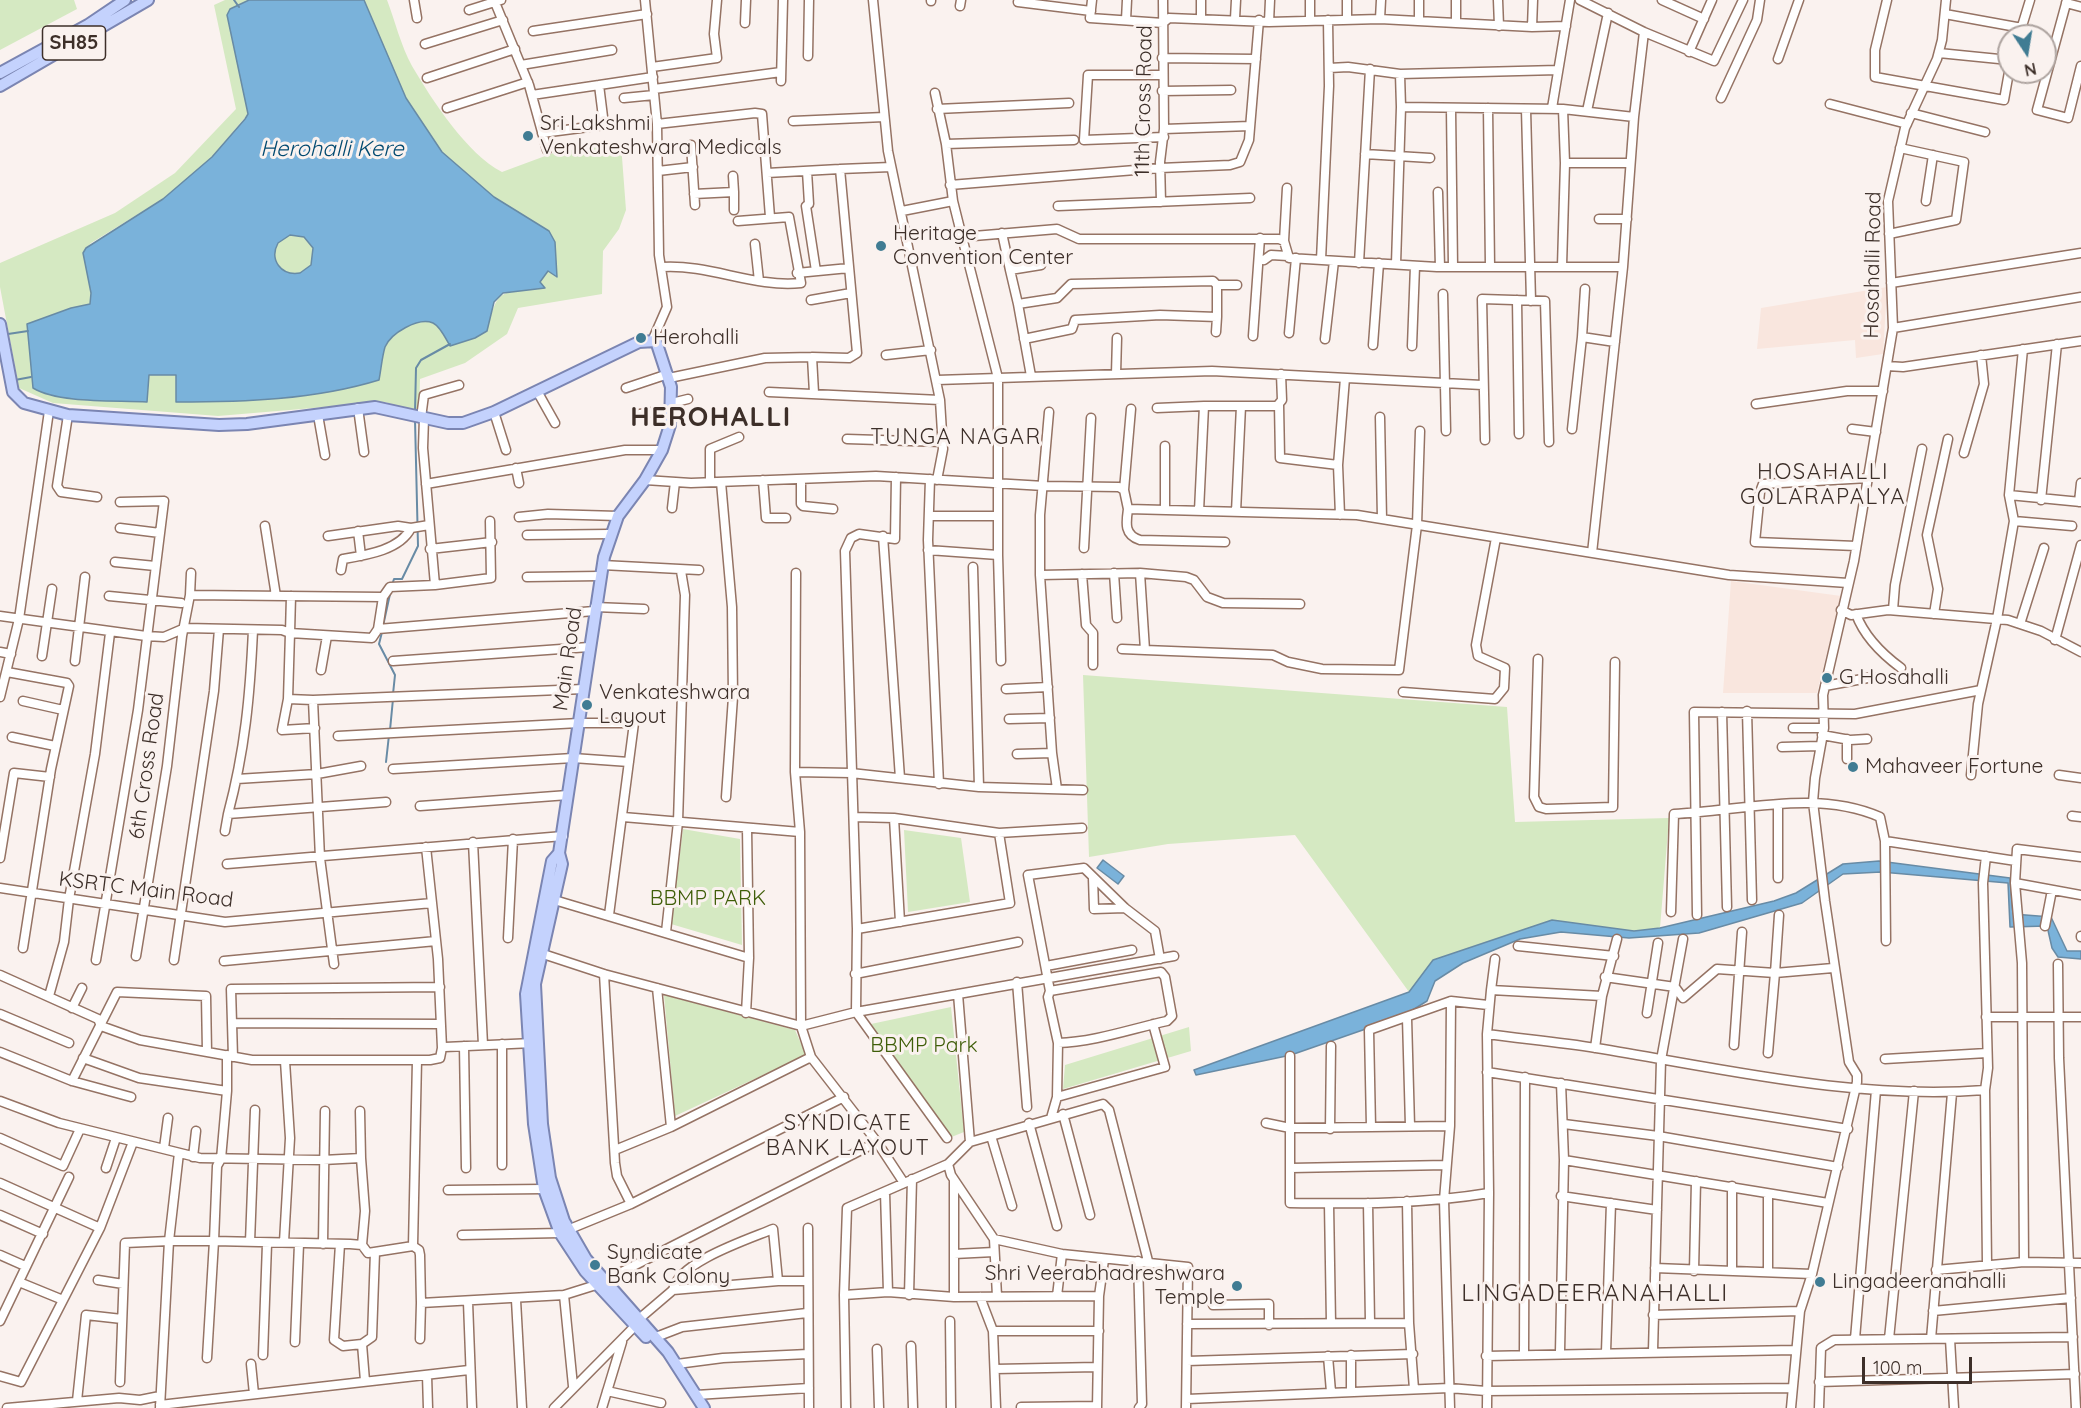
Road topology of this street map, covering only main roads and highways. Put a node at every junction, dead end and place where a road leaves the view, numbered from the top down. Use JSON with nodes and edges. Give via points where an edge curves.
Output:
{"nodes":[{"id":1,"x":148,"y":0,"type":"edge"},
{"id":2,"x":124,"y":2,"type":"edge"},
{"id":3,"x":90,"y":29,"type":"junction"},
{"id":4,"x":0,"y":73,"type":"edge"},
{"id":5,"x":0,"y":86,"type":"edge"},
{"id":6,"x":0,"y":324,"type":"edge"},
{"id":7,"x":4,"y":361,"type":"edge"},
{"id":8,"x":532,"y":1043,"type":"junction"},
{"id":9,"x":564,"y":1231,"type":"junction"},
{"id":10,"x":637,"y":1322,"type":"junction"},
{"id":11,"x":696,"y":1408,"type":"edge"},
{"id":12,"x":704,"y":1408,"type":"edge"}],
"edges":[{"from":1,"to":2,"type":"main road","number":"SH85"},
{"from":2,"to":3,"type":"main road","number":"SH85"},
{"from":3,"to":4,"type":"main road","number":"SH85"},
{"from":3,"to":5,"type":"main road","number":"SH85"},
{"from":6,"to":7,"type":"main road"},
{"from":7,"to":8,"type":"main road","name":"Main Road","via":[[13,392],[24,404],[68,415],[219,426],[384,408],[463,423],[639,342],[653,339],[660,347],[669,376],[672,406],[667,438],[645,480],[618,516],[601,571],[559,854],[552,861],[549,899],[526,994]]},
{"from":8,"to":9,"type":"main road","via":[[548,1166]]},
{"from":8,"to":9,"type":"main road","via":[[537,1153],[543,1189]]},
{"from":9,"to":10,"type":"main road","via":[[600,1283]]},
{"from":10,"to":11,"type":"main road"},
{"from":10,"to":12,"type":"main road","via":[[656,1337]]}]}
